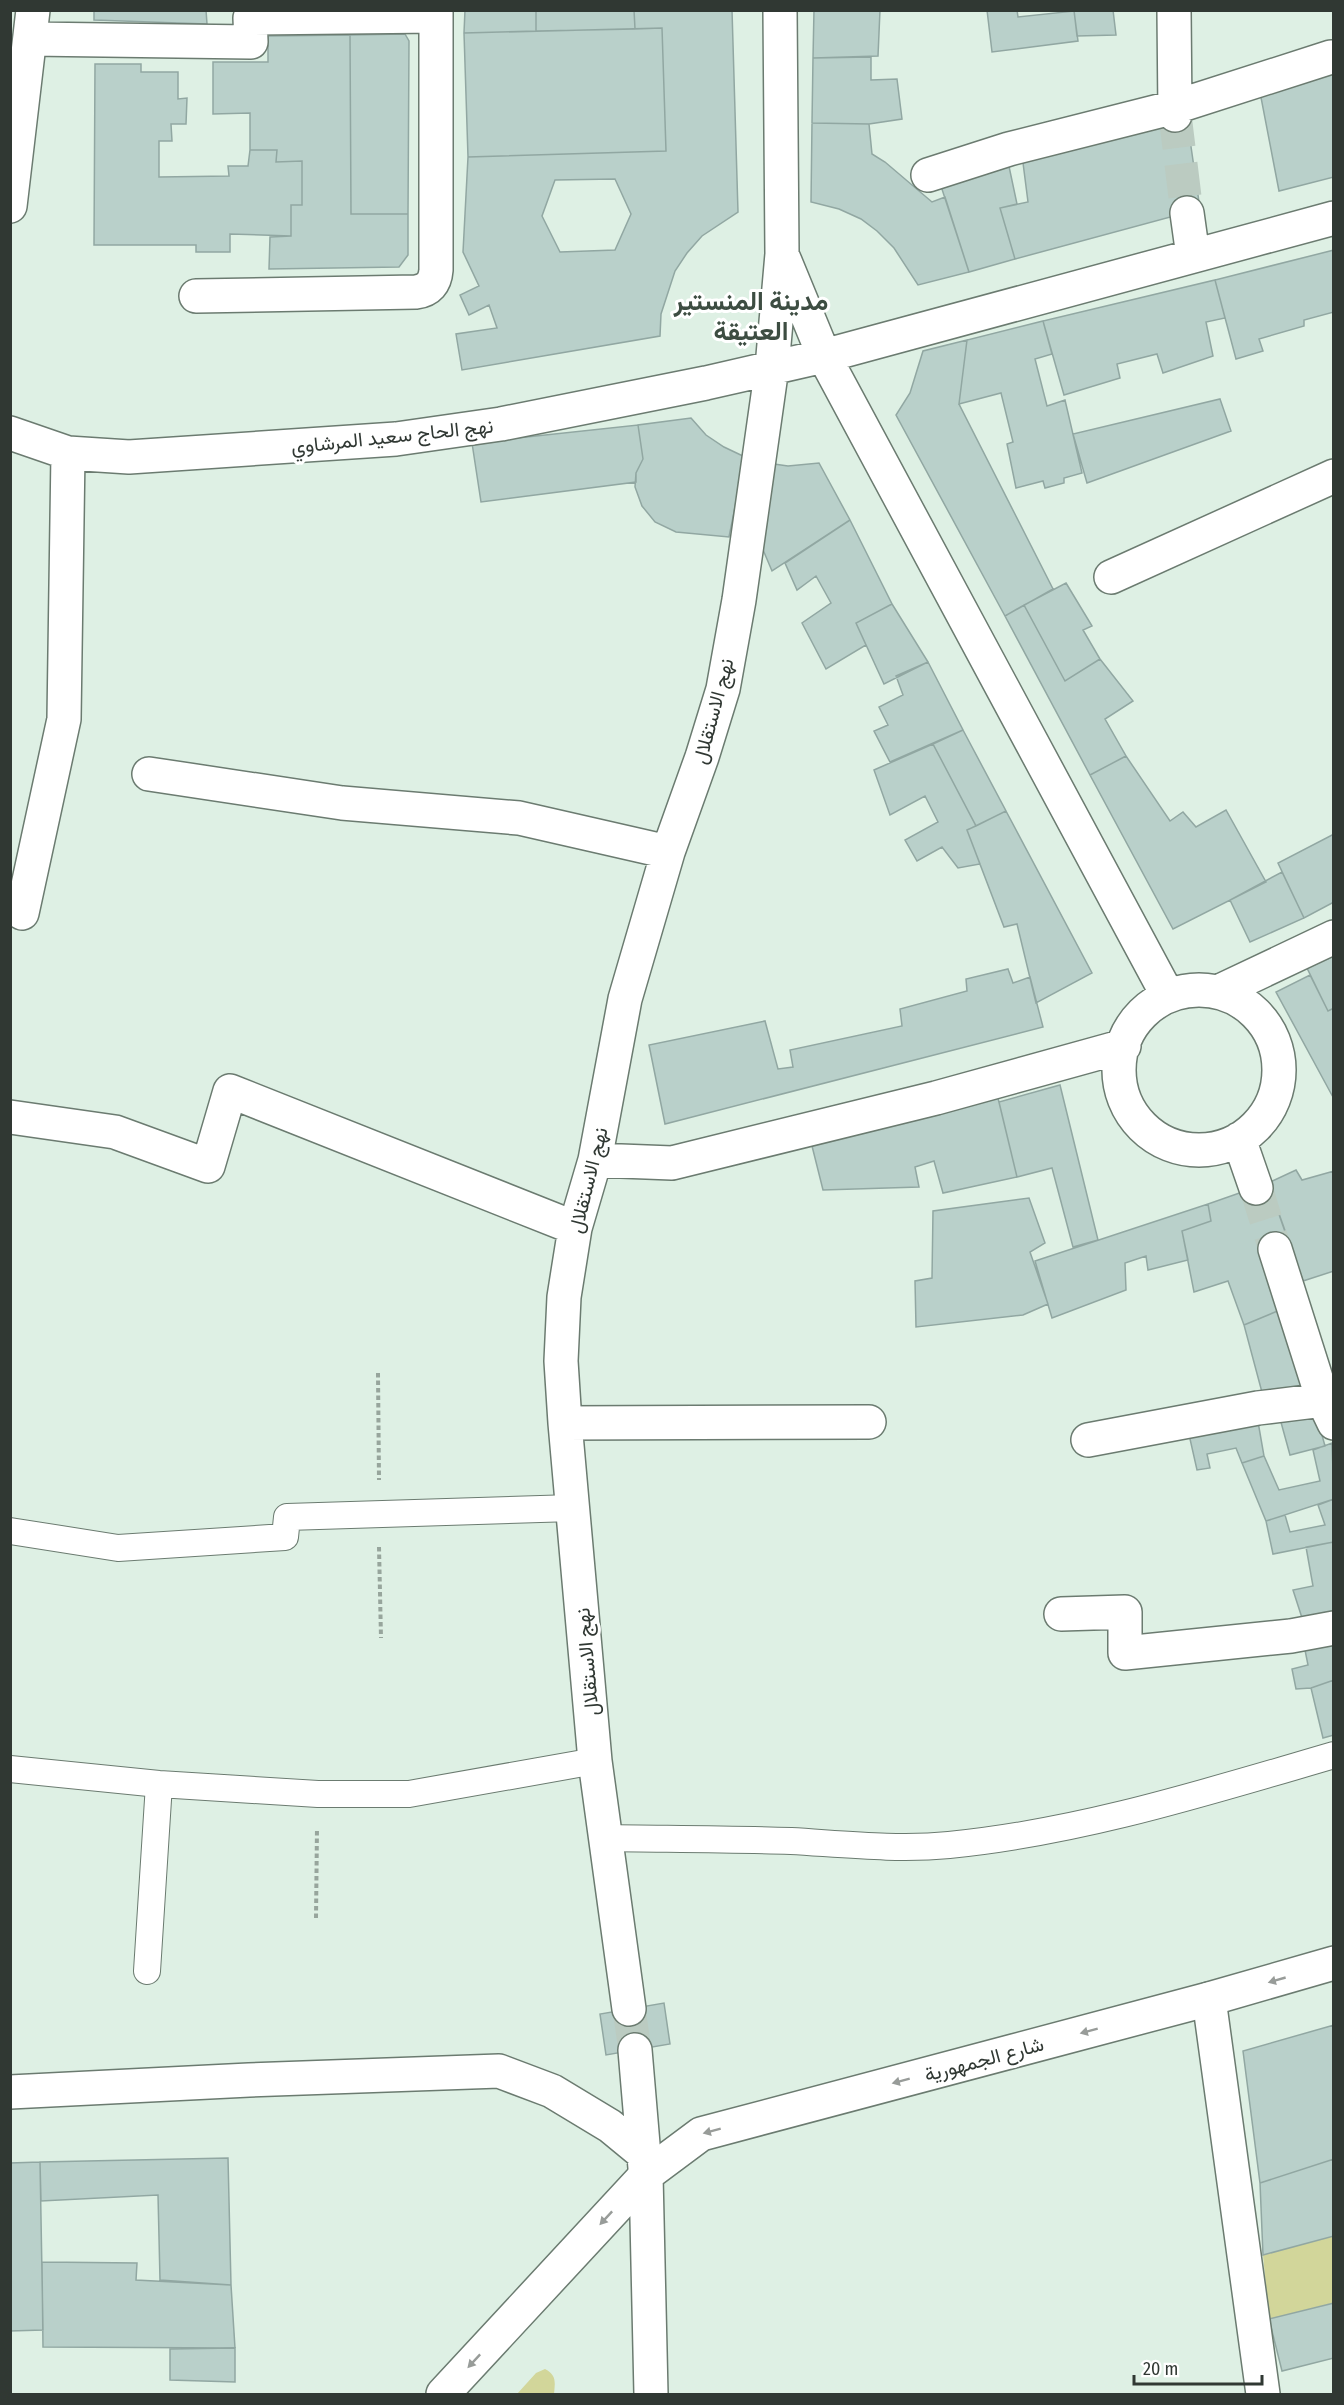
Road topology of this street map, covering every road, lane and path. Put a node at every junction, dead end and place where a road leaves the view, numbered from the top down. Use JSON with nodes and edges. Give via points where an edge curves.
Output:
{"nodes":[{"id":1,"x":780,"y":10,"type":"edge"},
{"id":2,"x":1174,"y":10,"type":"edge"},
{"id":3,"x":436,"y":13,"type":"edge"},
{"id":4,"x":32,"y":25,"type":"edge"},
{"id":5,"x":1330,"y":57,"type":"dead end"},
{"id":6,"x":1175,"y":111,"type":"junction"},
{"id":7,"x":928,"y":175,"type":"dead end"},
{"id":8,"x":10,"y":206,"type":"edge"},
{"id":9,"x":1188,"y":213,"type":"tunnel mouth"},
{"id":10,"x":1334,"y":218,"type":"edge"},
{"id":11,"x":782,"y":254,"type":"junction"},
{"id":12,"x":1193,"y":256,"type":"junction"},
{"id":13,"x":196,"y":296,"type":"dead end"},
{"id":14,"x":824,"y":356,"type":"junction"},
{"id":15,"x":772,"y":367,"type":"junction"},
{"id":16,"x":10,"y":433,"type":"edge"},
{"id":17,"x":68,"y":453,"type":"junction"},
{"id":18,"x":1334,"y":476,"type":"edge"},
{"id":19,"x":1111,"y":577,"type":"dead end"},
{"id":20,"x":149,"y":774,"type":"dead end"},
{"id":21,"x":668,"y":852,"type":"junction"},
{"id":22,"x":22,"y":913,"type":"dead end"},
{"id":23,"x":1334,"y":937,"type":"edge"},
{"id":24,"x":1218,"y":992,"type":"junction"},
{"id":25,"x":1168,"y":996,"type":"junction"},
{"id":26,"x":1124,"y":1046,"type":"junction"},
{"id":27,"x":10,"y":1117,"type":"edge"},
{"id":28,"x":1239,"y":1139,"type":"junction"},
{"id":29,"x":595,"y":1160,"type":"junction"},
{"id":30,"x":1256,"y":1188,"type":"tunnel mouth"},
{"id":31,"x":575,"y":1228,"type":"junction"},
{"id":32,"x":1275,"y":1249,"type":"tunnel mouth"},
{"id":33,"x":1327,"y":1392,"type":"edge"},
{"id":34,"x":869,"y":1422,"type":"dead end"},
{"id":35,"x":565,"y":1423,"type":"junction"},
{"id":36,"x":1088,"y":1440,"type":"dead end"},
{"id":37,"x":573,"y":1508,"type":"junction"},
{"id":38,"x":10,"y":1531,"type":"edge"},
{"id":39,"x":1061,"y":1614,"type":"dead end"},
{"id":40,"x":1334,"y":1628,"type":"edge"},
{"id":41,"x":1334,"y":1755,"type":"edge"},
{"id":42,"x":595,"y":1761,"type":"junction"},
{"id":43,"x":10,"y":1769,"type":"edge"},
{"id":44,"x":159,"y":1784,"type":"junction"},
{"id":45,"x":318,"y":1794,"type":"junction"},
{"id":46,"x":605,"y":1838,"type":"junction"},
{"id":47,"x":316,"y":1918,"type":"dead end"},
{"id":48,"x":1334,"y":1964,"type":"edge"},
{"id":49,"x":147,"y":1971,"type":"dead end"},
{"id":50,"x":1209,"y":1999,"type":"junction"},
{"id":51,"x":629,"y":2009,"type":"tunnel mouth"},
{"id":52,"x":635,"y":2050,"type":"tunnel mouth"},
{"id":53,"x":10,"y":2092,"type":"edge"},
{"id":54,"x":645,"y":2165,"type":"junction"},
{"id":55,"x":443,"y":2394,"type":"edge"},
{"id":56,"x":651,"y":2394,"type":"edge"},
{"id":57,"x":1263,"y":2394,"type":"edge"}],
"edges":[{"from":1,"to":11,"type":"street","name":"نهج الاستقلال"},
{"from":2,"to":6,"type":"street"},
{"from":3,"to":4,"type":"street","via":[[250,18],[251,42]]},
{"from":3,"to":13,"type":"street","via":[[436,270],[429,288],[416,292]]},
{"from":4,"to":8,"type":"street"},
{"from":5,"to":6,"type":"street"},
{"from":6,"to":7,"type":"street","via":[[1009,149]]},
{"from":9,"to":12,"type":"street"},
{"from":10,"to":12,"type":"street","name":"نهج الحاج سعيد المرشاوي"},
{"from":11,"to":14,"type":"street"},
{"from":11,"to":15,"type":"street","name":"نهج الاستقلال"},
{"from":12,"to":14,"type":"street","name":"نهج الحاج سعيد المرشاوي"},
{"from":14,"to":15,"type":"street","name":"نهج الحاج سعيد المرشاوي"},
{"from":14,"to":25,"type":"street"},
{"from":15,"to":17,"type":"street","name":"نهج الحاج سعيد المرشاوي","via":[[513,422],[396,439],[129,457]]},
{"from":15,"to":21,"type":"street","name":"نهج الاستقلال","via":[[723,689]]},
{"from":16,"to":17,"type":"street","name":"نهج الحاج سعيد المرشاوي"},
{"from":17,"to":22,"type":"street","via":[[64,718]]},
{"from":18,"to":19,"type":"street"},
{"from":20,"to":21,"type":"street","via":[[342,803],[519,818]]},
{"from":21,"to":29,"type":"street","name":"نهج الاستقلال","via":[[626,999]]},
{"from":23,"to":24,"type":"street"},
{"from":24,"to":25,"type":"street","via":[[1193,990]]},
{"from":24,"to":28,"type":"street","via":[[1242,1002],[1261,1018],[1274,1040],[1279,1065],[1277,1091],[1266,1114]]},
{"from":25,"to":26,"type":"street","via":[[1145,1011],[1128,1033]]},
{"from":26,"to":28,"type":"street","via":[[1120,1059],[1121,1087],[1131,1112],[1149,1133],[1173,1146],[1200,1151],[1227,1146]]},
{"from":26,"to":29,"type":"street","via":[[936,1098],[672,1163]]},
{"from":27,"to":31,"type":"street","via":[[115,1132],[208,1166],[230,1091]]},
{"from":28,"to":30,"type":"street"},
{"from":29,"to":31,"type":"street","name":"نهج الاستقلال"},
{"from":31,"to":35,"type":"street","name":"نهج الاستقلال","via":[[563,1308]]},
{"from":32,"to":33,"type":"street"},
{"from":33,"to":36,"type":"street"},
{"from":34,"to":35,"type":"street"},
{"from":35,"to":37,"type":"street","name":"نهج الاستقلال"},
{"from":37,"to":38,"type":"lane","via":[[287,1517],[285,1537],[118,1548]]},
{"from":37,"to":42,"type":"street","name":"نهج الاستقلال"},
{"from":39,"to":40,"type":"street","via":[[1125,1612],[1125,1653]]},
{"from":41,"to":46,"type":"lane","via":[[1068,1828],[948,1845]]},
{"from":42,"to":45,"type":"lane","via":[[409,1794]]},
{"from":42,"to":46,"type":"street","name":"نهج الاستقلال"},
{"from":43,"to":44,"type":"lane"},
{"from":44,"to":45,"type":"lane"},
{"from":44,"to":49,"type":"lane"},
{"from":45,"to":47,"type":"path"},
{"from":46,"to":51,"type":"street","name":"نهج الاستقلال"},
{"from":48,"to":50,"type":"street","name":"شارع الجمهورية","one_way":true},
{"from":50,"to":54,"type":"street","name":"شارع الجمهورية","one_way":true,"via":[[701,2134]]},
{"from":50,"to":57,"type":"street"},
{"from":52,"to":54,"type":"street"},
{"from":53,"to":54,"type":"street","via":[[499,2071],[552,2091],[610,2126]]},
{"from":54,"to":55,"type":"street","name":"شارع الجمهورية","one_way":true},
{"from":54,"to":56,"type":"street"}]}
